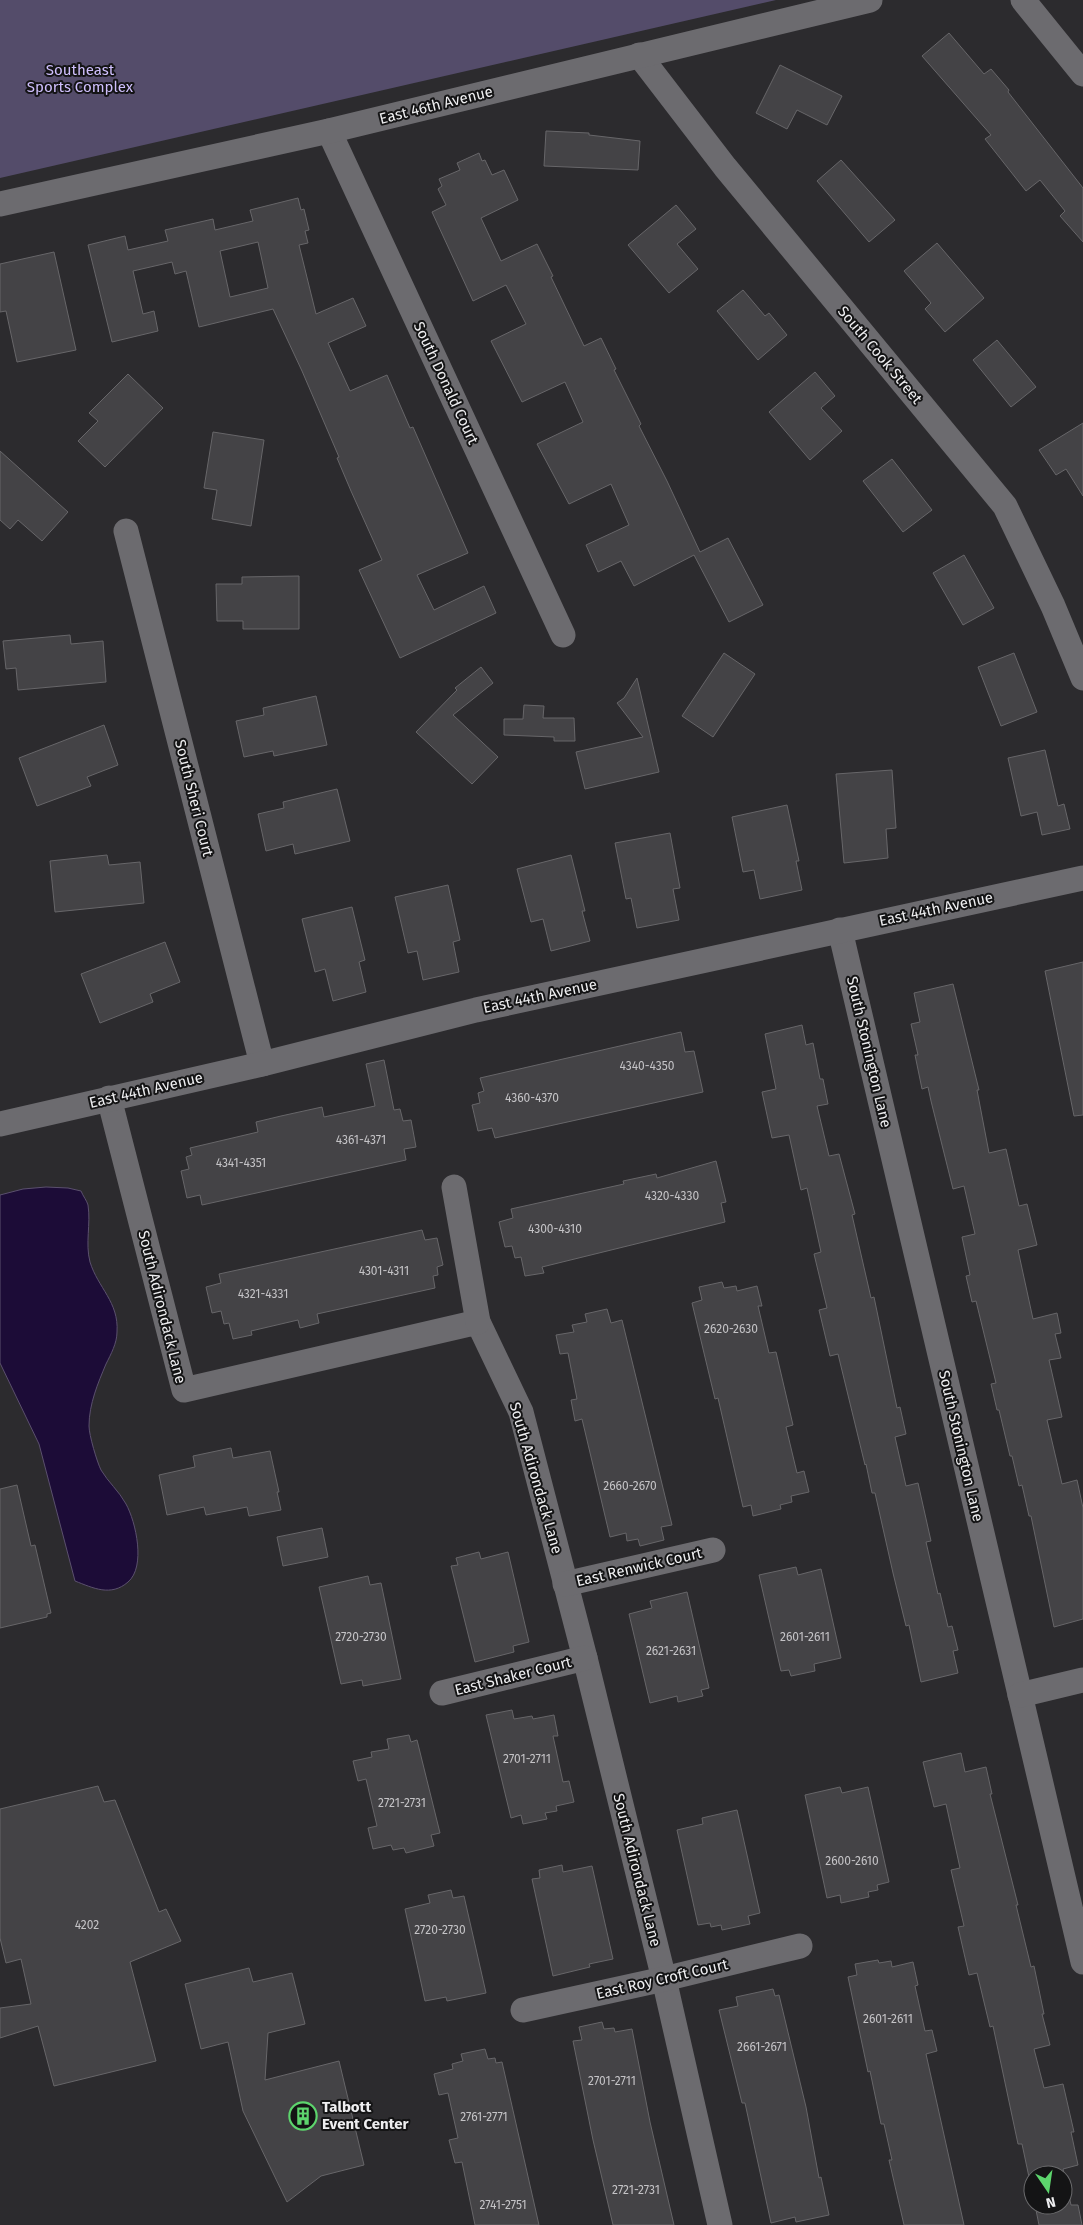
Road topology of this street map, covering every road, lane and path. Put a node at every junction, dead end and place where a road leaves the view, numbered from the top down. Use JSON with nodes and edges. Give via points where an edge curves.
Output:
{"nodes":[{"id":1,"x":870,"y":0,"type":"edge"},
{"id":2,"x":1023,"y":0,"type":"edge"},
{"id":3,"x":639,"y":55,"type":"junction"},
{"id":4,"x":1083,"y":74,"type":"edge"},
{"id":5,"x":329,"y":132,"type":"junction"},
{"id":6,"x":0,"y":204,"type":"edge"},
{"id":7,"x":126,"y":531,"type":"dead end"},
{"id":8,"x":563,"y":635,"type":"dead end"},
{"id":9,"x":1083,"y":678,"type":"edge"},
{"id":10,"x":1083,"y":878,"type":"edge"},
{"id":11,"x":840,"y":930,"type":"junction"},
{"id":12,"x":262,"y":1064,"type":"junction"},
{"id":13,"x":109,"y":1098,"type":"junction"},
{"id":14,"x":0,"y":1124,"type":"edge"},
{"id":15,"x":454,"y":1187,"type":"dead end"},
{"id":16,"x":478,"y":1322,"type":"junction"},
{"id":17,"x":713,"y":1550,"type":"dead end"},
{"id":18,"x":565,"y":1584,"type":"junction"},
{"id":19,"x":585,"y":1658,"type":"junction"},
{"id":20,"x":1083,"y":1680,"type":"edge"},
{"id":21,"x":442,"y":1694,"type":"dead end"},
{"id":22,"x":1020,"y":1695,"type":"junction"},
{"id":23,"x":800,"y":1946,"type":"dead end"},
{"id":24,"x":1083,"y":1962,"type":"edge"},
{"id":25,"x":664,"y":1979,"type":"junction"},
{"id":26,"x":522,"y":2010,"type":"dead end"},
{"id":27,"x":720,"y":2225,"type":"edge"}],
"edges":[{"from":1,"to":3,"type":"street","name":"East 46th Avenue"},
{"from":2,"to":4,"type":"street"},
{"from":3,"to":5,"type":"street","name":"East 46th Avenue"},
{"from":3,"to":9,"type":"street","name":"South Cook Street","via":[[725,167],[1005,506]]},
{"from":5,"to":6,"type":"street","name":"East 46th Avenue"},
{"from":5,"to":8,"type":"street","name":"South Donald Court"},
{"from":7,"to":12,"type":"street","name":"South Sheri Court"},
{"from":10,"to":11,"type":"street","name":"East 44th Avenue"},
{"from":11,"to":12,"type":"street","name":"East 44th Avenue","via":[[476,1010]]},
{"from":11,"to":22,"type":"street","name":"South Stonington Lane"},
{"from":12,"to":13,"type":"street","name":"East 44th Avenue"},
{"from":13,"to":14,"type":"street","name":"East 44th Avenue"},
{"from":13,"to":16,"type":"street","name":"South Adirondack Lane","via":[[184,1390]]},
{"from":15,"to":16,"type":"street"},
{"from":16,"to":18,"type":"street","name":"South Adirondack Lane","via":[[521,1412]]},
{"from":17,"to":18,"type":"street","name":"East Renwick Court"},
{"from":18,"to":19,"type":"street","name":"South Adirondack Lane"},
{"from":19,"to":21,"type":"street","name":"East Shaker Court"},
{"from":19,"to":25,"type":"street","name":"South Adirondack Lane"},
{"from":20,"to":22,"type":"street"},
{"from":22,"to":24,"type":"street","name":"South Stonington Lane"},
{"from":23,"to":25,"type":"street","name":"East Roy Croft Court"},
{"from":25,"to":26,"type":"street","name":"East Roy Croft Court"},
{"from":25,"to":27,"type":"street","name":"South Adirondack Lane"}]}
